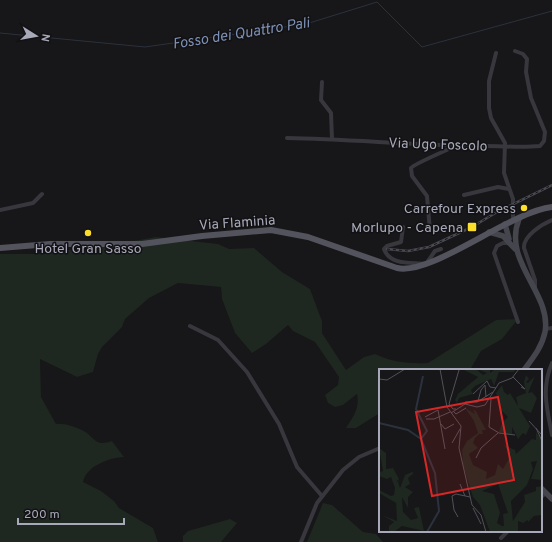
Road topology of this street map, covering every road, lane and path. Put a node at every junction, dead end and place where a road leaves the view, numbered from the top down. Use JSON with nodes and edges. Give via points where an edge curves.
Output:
{"nodes":[{"id":1,"x":515,"y":51,"type":"dead end"},
{"id":2,"x":496,"y":53,"type":"dead end"},
{"id":3,"x":322,"y":82,"type":"dead end"},
{"id":4,"x":287,"y":138,"type":"dead end"},
{"id":5,"x":332,"y":139,"type":"junction"},
{"id":6,"x":453,"y":146,"type":"junction"},
{"id":7,"x":506,"y":148,"type":"junction"},
{"id":8,"x":510,"y":189,"type":"junction"},
{"id":9,"x":42,"y":194,"type":"dead end"},
{"id":10,"x":464,"y":195,"type":"dead end"},
{"id":11,"x":552,"y":207,"type":"edge"},
{"id":12,"x":0,"y":210,"type":"edge"},
{"id":13,"x":516,"y":220,"type":"junction"},
{"id":14,"x":552,"y":220,"type":"edge"},
{"id":15,"x":505,"y":224,"type":"junction"},
{"id":16,"x":403,"y":227,"type":"dead end"},
{"id":17,"x":430,"y":231,"type":"dead end"},
{"id":18,"x":489,"y":232,"type":"junction"},
{"id":19,"x":512,"y":241,"type":"junction"},
{"id":20,"x":0,"y":248,"type":"edge"},
{"id":21,"x":441,"y":249,"type":"dead end"},
{"id":22,"x":426,"y":264,"type":"junction"},
{"id":23,"x":535,"y":290,"type":"junction"},
{"id":24,"x":518,"y":322,"type":"dead end"},
{"id":25,"x":190,"y":326,"type":"dead end"},
{"id":26,"x":552,"y":328,"type":"edge"},
{"id":27,"x":546,"y":329,"type":"junction"},
{"id":28,"x":552,"y":363,"type":"edge"},
{"id":29,"x":525,"y":369,"type":"edge"},
{"id":30,"x":547,"y":410,"type":"junction"},
{"id":31,"x":552,"y":412,"type":"edge"},
{"id":32,"x":552,"y":435,"type":"edge"},
{"id":33,"x":379,"y":448,"type":"edge"},
{"id":34,"x":543,"y":493,"type":"edge"},
{"id":35,"x":322,"y":496,"type":"junction"},
{"id":36,"x":552,"y":499,"type":"edge"},
{"id":37,"x":507,"y":532,"type":"edge"},
{"id":38,"x":501,"y":538,"type":"dead end"},
{"id":39,"x":301,"y":542,"type":"edge"}],
"edges":[{"from":1,"to":7,"type":"street","name":"Via Ugo Foscolo","via":[[527,58],[526,73],[530,94],[535,111],[544,127],[545,138],[540,146]]},
{"from":2,"to":7,"type":"street","via":[[489,81],[489,109],[492,120],[504,138]]},
{"from":3,"to":5,"type":"street","via":[[321,100],[331,113]]},
{"from":4,"to":5,"type":"street","name":"Via Ugo Foscolo"},
{"from":5,"to":6,"type":"street","name":"Via Ugo Foscolo"},
{"from":6,"to":7,"type":"street","name":"Via Ugo Foscolo"},
{"from":6,"to":17,"type":"street","via":[[411,168],[413,178],[427,196]]},
{"from":7,"to":8,"type":"street","via":[[504,173]]},
{"from":8,"to":10,"type":"street","via":[[498,187]]},
{"from":8,"to":13,"type":"street"},
{"from":9,"to":12,"type":"street","via":[[33,203]]},
{"from":11,"to":13,"type":"main road","name":"Via Flaminia"},
{"from":13,"to":15,"type":"main road","name":"Via Flaminia"},
{"from":13,"to":19,"type":"main road"},
{"from":14,"to":23,"type":"street","via":[[539,227],[524,243],[535,281]]},
{"from":15,"to":18,"type":"main road","name":"Via Flaminia"},
{"from":15,"to":19,"type":"main road"},
{"from":16,"to":22,"type":"street","via":[[401,242],[386,246],[385,251],[401,262]]},
{"from":18,"to":19,"type":"main road"},
{"from":18,"to":22,"type":"main road","name":"Via Flaminia"},
{"from":19,"to":23,"type":"main road"},
{"from":19,"to":24,"type":"street","via":[[498,245],[494,253]]},
{"from":20,"to":22,"type":"main road","name":"Via Flaminia","via":[[50,244],[142,244],[271,230],[308,237],[399,268]]},
{"from":21,"to":22,"type":"street","via":[[434,251]]},
{"from":23,"to":27,"type":"main road","via":[[544,311]]},
{"from":25,"to":35,"type":"street","via":[[218,340],[247,372],[279,424],[297,467]]},
{"from":26,"to":27,"type":"street"},
{"from":27,"to":29,"type":"main road","via":[[538,349]]},
{"from":28,"to":30,"type":"street","via":[[544,387]]},
{"from":30,"to":31,"type":"street"},
{"from":30,"to":32,"type":"street"},
{"from":33,"to":35,"type":"street","via":[[352,462]]},
{"from":34,"to":36,"type":"main road"},
{"from":35,"to":39,"type":"street"},
{"from":37,"to":38,"type":"street"}]}
